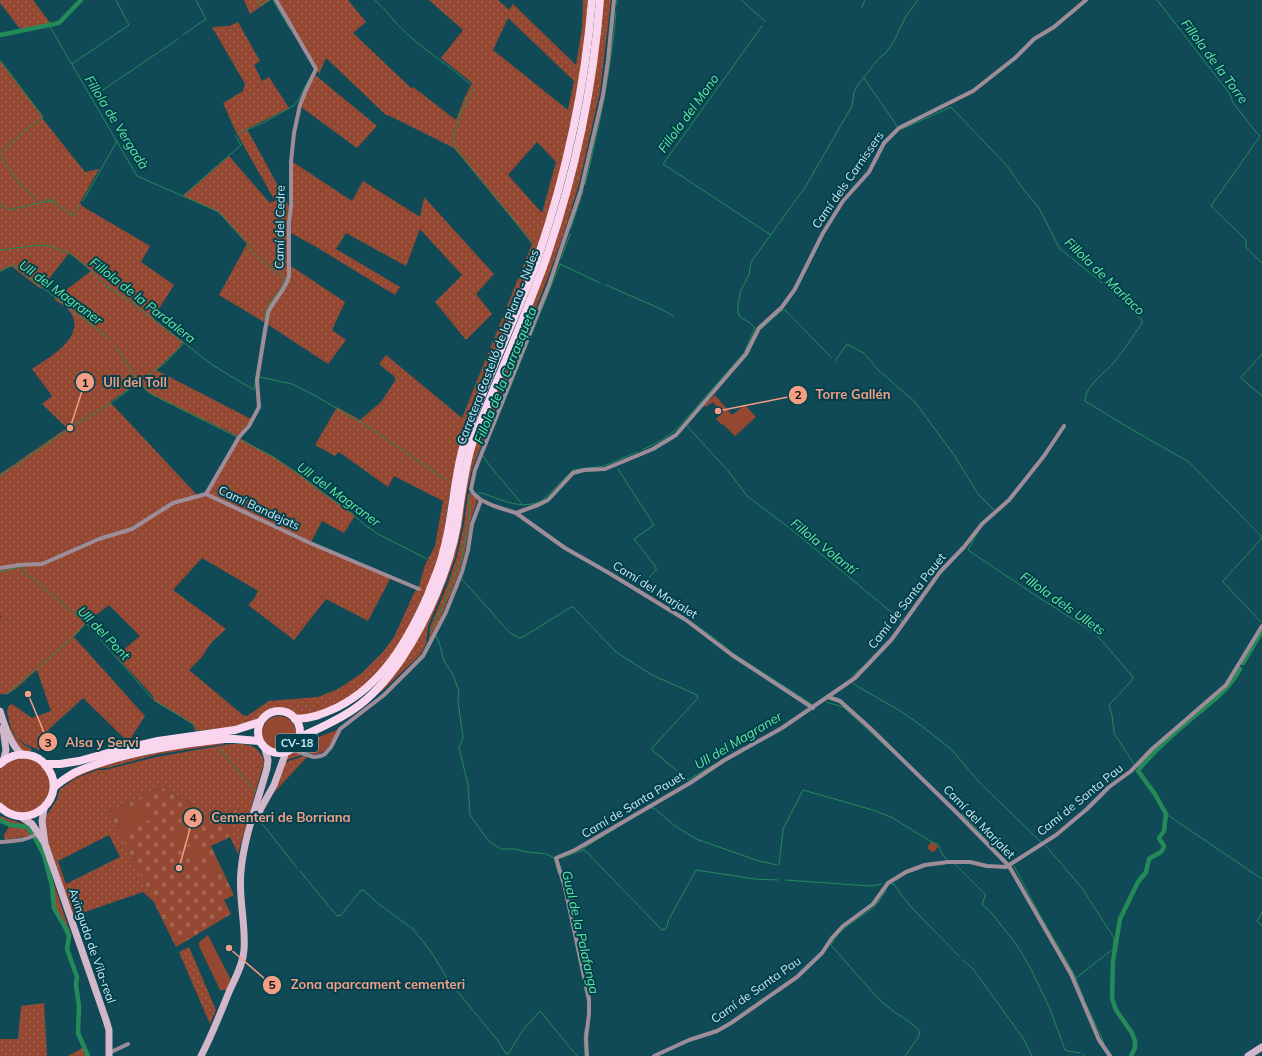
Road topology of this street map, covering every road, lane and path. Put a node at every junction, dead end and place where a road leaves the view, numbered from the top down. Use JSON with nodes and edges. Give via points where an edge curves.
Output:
{"nodes":[{"id":1,"x":276,"y":0,"type":"edge"},
{"id":2,"x":592,"y":0,"type":"edge"},
{"id":3,"x":600,"y":0,"type":"edge"},
{"id":4,"x":614,"y":0,"type":"edge"},
{"id":5,"x":1086,"y":0,"type":"edge"},
{"id":6,"x":1064,"y":426,"type":"dead end"},
{"id":7,"x":206,"y":494,"type":"junction"},
{"id":8,"x":481,"y":500,"type":"junction"},
{"id":9,"x":516,"y":513,"type":"junction"},
{"id":10,"x":0,"y":568,"type":"edge"},
{"id":11,"x":419,"y":589,"type":"dead end"},
{"id":12,"x":1262,"y":626,"type":"edge"},
{"id":13,"x":828,"y":697,"type":"junction"},
{"id":14,"x":813,"y":708,"type":"junction"},
{"id":15,"x":0,"y":711,"type":"edge"},
{"id":16,"x":295,"y":719,"type":"junction"},
{"id":17,"x":0,"y":720,"type":"edge"},
{"id":18,"x":260,"y":722,"type":"junction"},
{"id":19,"x":259,"y":741,"type":"junction"},
{"id":20,"x":294,"y":746,"type":"junction"},
{"id":21,"x":265,"y":749,"type":"junction"},
{"id":22,"x":304,"y":754,"type":"junction"},
{"id":23,"x":22,"y":755,"type":"junction"},
{"id":24,"x":1,"y":763,"type":"edge"},
{"id":25,"x":45,"y":764,"type":"junction"},
{"id":26,"x":54,"y":787,"type":"junction"},
{"id":27,"x":1,"y":809,"type":"edge"},
{"id":28,"x":44,"y":809,"type":"junction"},
{"id":29,"x":21,"y":817,"type":"junction"},
{"id":30,"x":38,"y":833,"type":"junction"},
{"id":31,"x":0,"y":842,"type":"edge"},
{"id":32,"x":45,"y":844,"type":"junction"},
{"id":33,"x":245,"y":846,"type":"junction"},
{"id":34,"x":1009,"y":866,"type":"junction"},
{"id":35,"x":128,"y":1044,"type":"dead end"},
{"id":36,"x":1262,"y":1047,"type":"edge"},
{"id":37,"x":109,"y":1054,"type":"edge"},
{"id":38,"x":201,"y":1056,"type":"edge"},
{"id":39,"x":587,"y":1056,"type":"edge"},
{"id":40,"x":654,"y":1056,"type":"edge"},
{"id":41,"x":1110,"y":1056,"type":"edge"},
{"id":42,"x":1248,"y":1056,"type":"edge"}],
"edges":[{"from":1,"to":7,"type":"street","name":"Camí del Cedre","via":[[316,69],[300,105],[294,133],[289,276],[268,313],[257,380],[260,404],[258,410]]},
{"from":2,"to":16,"type":"main road","name":"Carretera Castelló de la Plana - Nules","number":"CV-18","via":[[586,59],[570,141],[549,224],[531,276],[465,440],[455,479],[450,523],[435,578],[406,638],[384,671],[348,702],[310,719]]},
{"from":3,"to":20,"type":"main road","name":"Carretera Castelló de la Plana - Nules","number":"CV-18","via":[[594,60],[566,194],[543,266],[473,442],[463,480],[452,548],[441,580],[412,641],[389,676],[355,708]]},
{"from":4,"to":8,"type":"street","via":[[603,95],[582,186],[550,285],[475,470],[471,489]]},
{"from":5,"to":9,"type":"street","name":"Camí dels Carnissers","via":[[1054,27],[1034,39],[1015,58],[973,91],[899,128],[884,143],[869,172],[843,201],[822,233],[790,297],[759,328],[746,354],[676,435],[653,449],[605,469],[572,473],[548,500]]},
{"from":6,"to":13,"type":"street","name":"Camí de Santa Pauet","via":[[1009,500],[982,524],[940,572],[892,640],[855,678]]},
{"from":7,"to":10,"type":"street","name":"Camí Bandejats","via":[[173,503],[132,529],[82,545],[42,564]]},
{"from":7,"to":11,"type":"street","name":"Camí Bandejats","via":[[310,543]]},
{"from":8,"to":9,"type":"street","name":"Camí del Marjalet"},
{"from":8,"to":22,"type":"street","via":[[473,518],[462,572],[446,612],[423,656],[384,694],[340,729],[325,754],[314,757]]},
{"from":9,"to":14,"type":"street","name":"Camí del Marjalet","via":[[565,548],[686,620],[732,655]]},
{"from":12,"to":34,"type":"street","name":"Camí de Santa Pau","via":[[1226,686],[1061,832]]},
{"from":13,"to":14,"type":"street","name":"Camí de Santa Pauet"},
{"from":13,"to":34,"type":"street","name":"Camí del Marjalet","via":[[840,702],[870,728]]},
{"from":14,"to":39,"type":"street","name":"Camí de Santa Pauet","via":[[690,783],[575,850],[556,858],[589,999]]},
{"from":15,"to":23,"type":"main road","via":[[16,749]]},
{"from":16,"to":18,"type":"main road","number":"CV-18","via":[[286,712],[275,711],[266,715]]},
{"from":16,"to":20,"type":"main road","number":"CV-18","via":[[300,728]]},
{"from":17,"to":24,"type":"main road","via":[[6,745]]},
{"from":18,"to":19,"type":"main road","number":"CV-18","via":[[257,731]]},
{"from":18,"to":25,"type":"main road","number":"CV-18","via":[[235,730],[158,741],[80,761]]},
{"from":19,"to":21,"type":"main road","number":"CV-18"},
{"from":19,"to":26,"type":"main road","number":"CV-18","via":[[224,739],[155,750],[88,768],[73,774]]},
{"from":20,"to":21,"type":"main road","number":"CV-18","via":[[275,753]]},
{"from":20,"to":22,"type":"street"},
{"from":20,"to":22,"type":"street"},
{"from":20,"to":33,"type":"main road","via":[[259,810]]},
{"from":21,"to":33,"type":"main road","via":[[267,768]]},
{"from":23,"to":24,"type":"main road","via":[[12,756]]},
{"from":23,"to":25,"type":"main road","number":"CV-18","via":[[34,757]]},
{"from":25,"to":26,"type":"main road","via":[[52,774]]},
{"from":26,"to":28,"type":"main road"},
{"from":27,"to":29,"type":"main road"},
{"from":28,"to":29,"type":"main road"},
{"from":28,"to":32,"type":"main road","name":"Avinguda de Vila-real","via":[[42,819]]},
{"from":29,"to":30,"type":"main road","name":"Avinguda de Vila-real","via":[[32,824]]},
{"from":30,"to":31,"type":"street","via":[[26,839]]},
{"from":30,"to":32,"type":"main road","name":"Avinguda de Vila-real"},
{"from":32,"to":37,"type":"main road","name":"Avinguda de Vila-real","via":[[106,1020],[109,1030]]},
{"from":33,"to":38,"type":"main road","via":[[240,892],[244,956]]},
{"from":34,"to":40,"type":"street","name":"Camí de Santa Pau","via":[[1002,868],[970,862],[948,862],[906,872],[888,883],[873,904],[843,926],[797,977],[717,1031]]},
{"from":34,"to":41,"type":"street","name":"Camí del Marjalet","via":[[1071,974],[1099,1040]]},
{"from":35,"to":37,"type":"street"},
{"from":36,"to":42,"type":"main road"}]}
